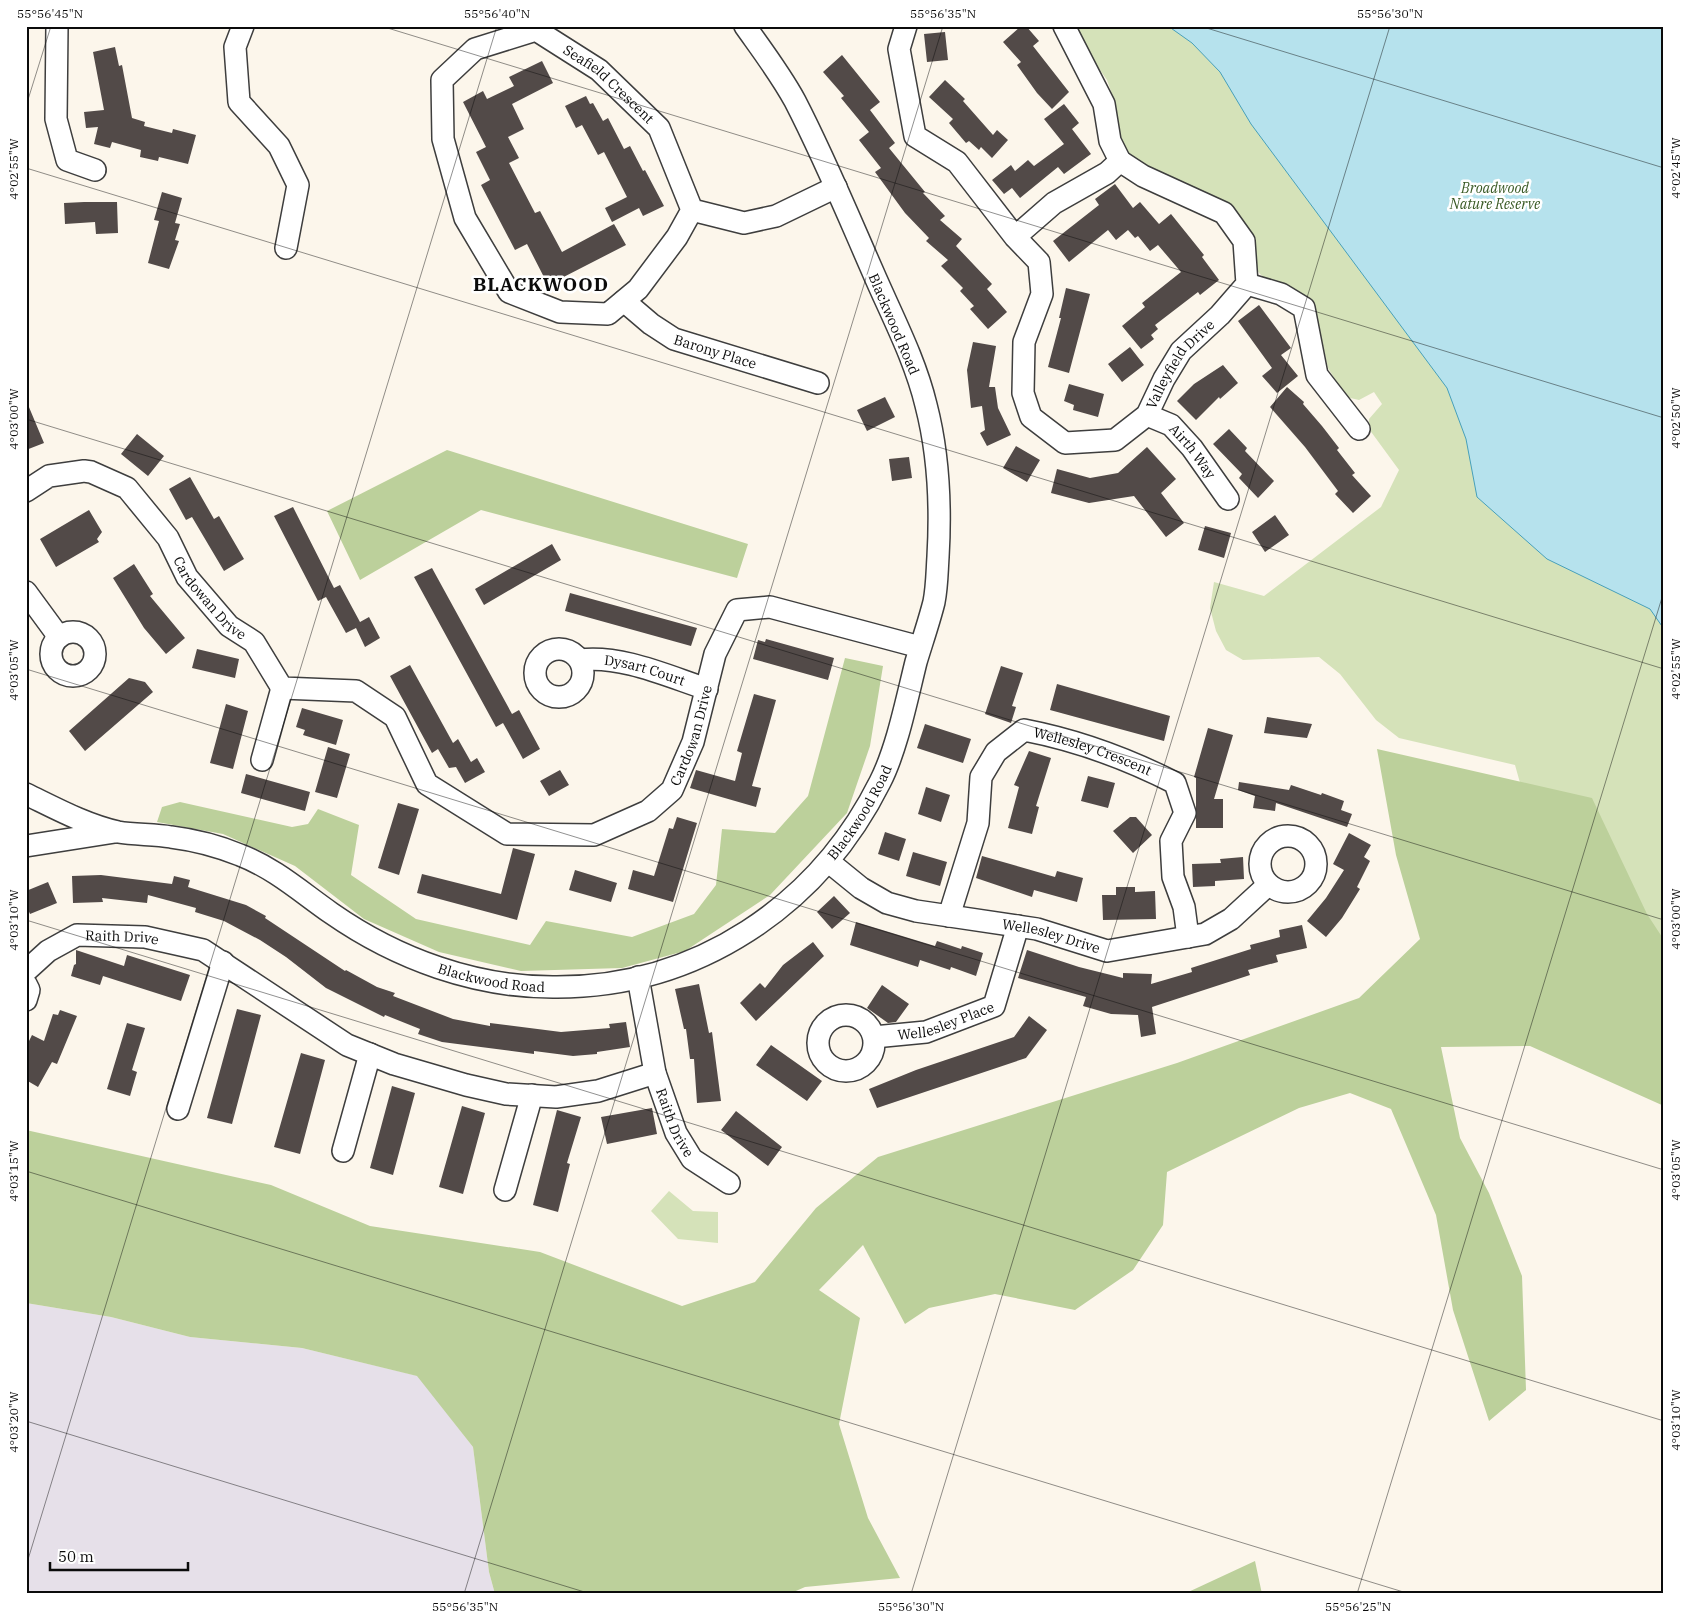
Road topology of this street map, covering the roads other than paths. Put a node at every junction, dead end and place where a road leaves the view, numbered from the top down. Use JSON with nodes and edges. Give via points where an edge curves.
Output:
{"nodes":[{"id":1,"x":57,"y":26,"type":"edge"},
{"id":2,"x":243,"y":26,"type":"edge"},
{"id":3,"x":745,"y":26,"type":"edge"},
{"id":4,"x":906,"y":26,"type":"edge"},
{"id":5,"x":1064,"y":26,"type":"edge"},
{"id":6,"x":1120,"y":161,"type":"junction"},
{"id":7,"x":95,"y":170,"type":"dead end"},
{"id":8,"x":836,"y":188,"type":"junction"},
{"id":9,"x":692,"y":210,"type":"junction"},
{"id":10,"x":1015,"y":237,"type":"junction"},
{"id":11,"x":286,"y":248,"type":"dead end"},
{"id":12,"x":1247,"y":284,"type":"junction"},
{"id":13,"x":624,"y":301,"type":"junction"},
{"id":14,"x":818,"y":383,"type":"dead end"},
{"id":15,"x":1147,"y":415,"type":"junction"},
{"id":16,"x":1359,"y":429,"type":"dead end"},
{"id":17,"x":26,"y":491,"type":"edge"},
{"id":18,"x":1228,"y":498,"type":"dead end"},
{"id":19,"x":26,"y":592,"type":"edge"},
{"id":20,"x":59,"y":637,"type":"dead end"},
{"id":21,"x":920,"y":648,"type":"junction"},
{"id":22,"x":580,"y":660,"type":"dead end"},
{"id":23,"x":282,"y":688,"type":"junction"},
{"id":24,"x":707,"y":689,"type":"junction"},
{"id":25,"x":262,"y":760,"type":"dead end"},
{"id":26,"x":26,"y":794,"type":"edge"},
{"id":27,"x":117,"y":832,"type":"junction"},
{"id":28,"x":26,"y":846,"type":"edge"},
{"id":29,"x":829,"y":862,"type":"junction"},
{"id":30,"x":1268,"y":885,"type":"dead end"},
{"id":31,"x":949,"y":916,"type":"junction"},
{"id":32,"x":1018,"y":926,"type":"junction"},
{"id":33,"x":1188,"y":938,"type":"junction"},
{"id":34,"x":223,"y":962,"type":"junction"},
{"id":35,"x":26,"y":971,"type":"edge"},
{"id":36,"x":638,"y":977,"type":"junction"},
{"id":37,"x":26,"y":984,"type":"edge"},
{"id":38,"x":26,"y":1000,"type":"edge"},
{"id":39,"x":874,"y":1037,"type":"dead end"},
{"id":40,"x":370,"y":1054,"type":"junction"},
{"id":41,"x":655,"y":1073,"type":"junction"},
{"id":42,"x":532,"y":1095,"type":"junction"},
{"id":43,"x":178,"y":1109,"type":"dead end"},
{"id":44,"x":343,"y":1151,"type":"dead end"},
{"id":45,"x":729,"y":1183,"type":"dead end"},
{"id":46,"x":505,"y":1190,"type":"dead end"}],
"edges":[{"from":1,"to":7,"type":"street","via":[[56,119],[67,160]]},
{"from":2,"to":11,"type":"street","via":[[235,47],[239,102],[279,146],[298,185]]},
{"from":3,"to":8,"type":"street","name":"Blackwood Road","via":[[793,97]]},
{"from":4,"to":10,"type":"street","name":"Valleyfield Drive","via":[[899,49],[915,136],[957,162]]},
{"from":5,"to":6,"type":"street","via":[[1104,104],[1110,141]]},
{"from":6,"to":10,"type":"street","via":[[1107,173],[1054,203]]},
{"from":6,"to":12,"type":"street","via":[[1143,176],[1224,213],[1244,241]]},
{"from":8,"to":9,"type":"street","via":[[776,216],[744,223]]},
{"from":8,"to":21,"type":"street","name":"Blackwood Road","via":[[909,350],[927,407],[939,481],[940,525],[935,599]]},
{"from":9,"to":13,"type":"street","name":"Seafield Crescent","via":[[677,237],[638,289]]},
{"from":9,"to":13,"type":"street","name":"Seafield Crescent","via":[[659,128],[599,70],[536,30],[475,49],[442,80],[443,139],[465,218],[509,292],[560,312],[608,314]]},
{"from":10,"to":15,"type":"street","name":"Valleyfield Drive","via":[[1039,262],[1042,294],[1024,342],[1024,393],[1032,417],[1065,443],[1115,440]]},
{"from":12,"to":15,"type":"street","name":"Valleyfield Drive","via":[[1220,315],[1181,351]]},
{"from":12,"to":16,"type":"street","via":[[1281,294],[1304,308],[1316,375]]},
{"from":13,"to":14,"type":"street","name":"Barony Place","via":[[674,339]]},
{"from":15,"to":18,"type":"street","name":"Airth Way","via":[[1171,425]]},
{"from":17,"to":23,"type":"street","name":"Cardowan Drive","via":[[49,476],[84,471],[127,488],[168,538],[187,578],[229,626],[254,642]]},
{"from":19,"to":20,"type":"street"},
{"from":21,"to":24,"type":"street","name":"Cardowan Drive","via":[[770,607],[736,610],[715,654]]},
{"from":21,"to":29,"type":"street","name":"Blackwood Road","via":[[882,779]]},
{"from":22,"to":24,"type":"street","name":"Dysart Court","via":[[598,658]]},
{"from":23,"to":24,"type":"street","name":"Cardowan Drive","via":[[356,691],[395,717],[427,784],[507,834],[594,835],[648,811],[672,790],[693,742]]},
{"from":23,"to":25,"type":"street"},
{"from":26,"to":27,"type":"street","name":"Blackwood Road"},
{"from":27,"to":28,"type":"street","name":"Blackwood Road"},
{"from":27,"to":36,"type":"street","name":"Blackwood Road","via":[[206,842],[244,856],[272,870],[373,940],[407,956],[476,978],[511,985],[553,987],[594,986]]},
{"from":29,"to":31,"type":"street","name":"Wellesley Drive","via":[[861,888],[887,903]]},
{"from":29,"to":36,"type":"street","name":"Blackwood Road","via":[[801,891],[742,936],[697,960]]},
{"from":30,"to":33,"type":"street","name":"Wellesley Drive","via":[[1231,919],[1205,934]]},
{"from":31,"to":32,"type":"street","name":"Wellesley Drive"},
{"from":31,"to":33,"type":"street","name":"Wellesley Crescent","via":[[978,823],[981,777],[996,752],[1024,730],[1064,738],[1175,783],[1185,814],[1171,841],[1173,877],[1184,907]]},
{"from":32,"to":33,"type":"street","name":"Wellesley Drive","via":[[1107,951]]},
{"from":32,"to":39,"type":"street","name":"Wellesley Place","via":[[994,1006],[926,1032]]},
{"from":34,"to":35,"type":"street","name":"Raith Drive","via":[[191,946],[145,937],[77,935],[48,951]]},
{"from":34,"to":40,"type":"street","name":"Raith Drive","via":[[348,1045]]},
{"from":34,"to":43,"type":"street"},
{"from":36,"to":41,"type":"street","name":"Raith Drive"},
{"from":37,"to":38,"type":"street","via":[[29,990]]},
{"from":40,"to":42,"type":"street","name":"Raith Drive","via":[[466,1085],[506,1094]]},
{"from":40,"to":44,"type":"street"},
{"from":41,"to":42,"type":"street","name":"Raith Drive","via":[[598,1090],[556,1097]]},
{"from":41,"to":45,"type":"street","name":"Raith Drive","via":[[676,1133],[692,1159]]},
{"from":42,"to":46,"type":"street"}]}
